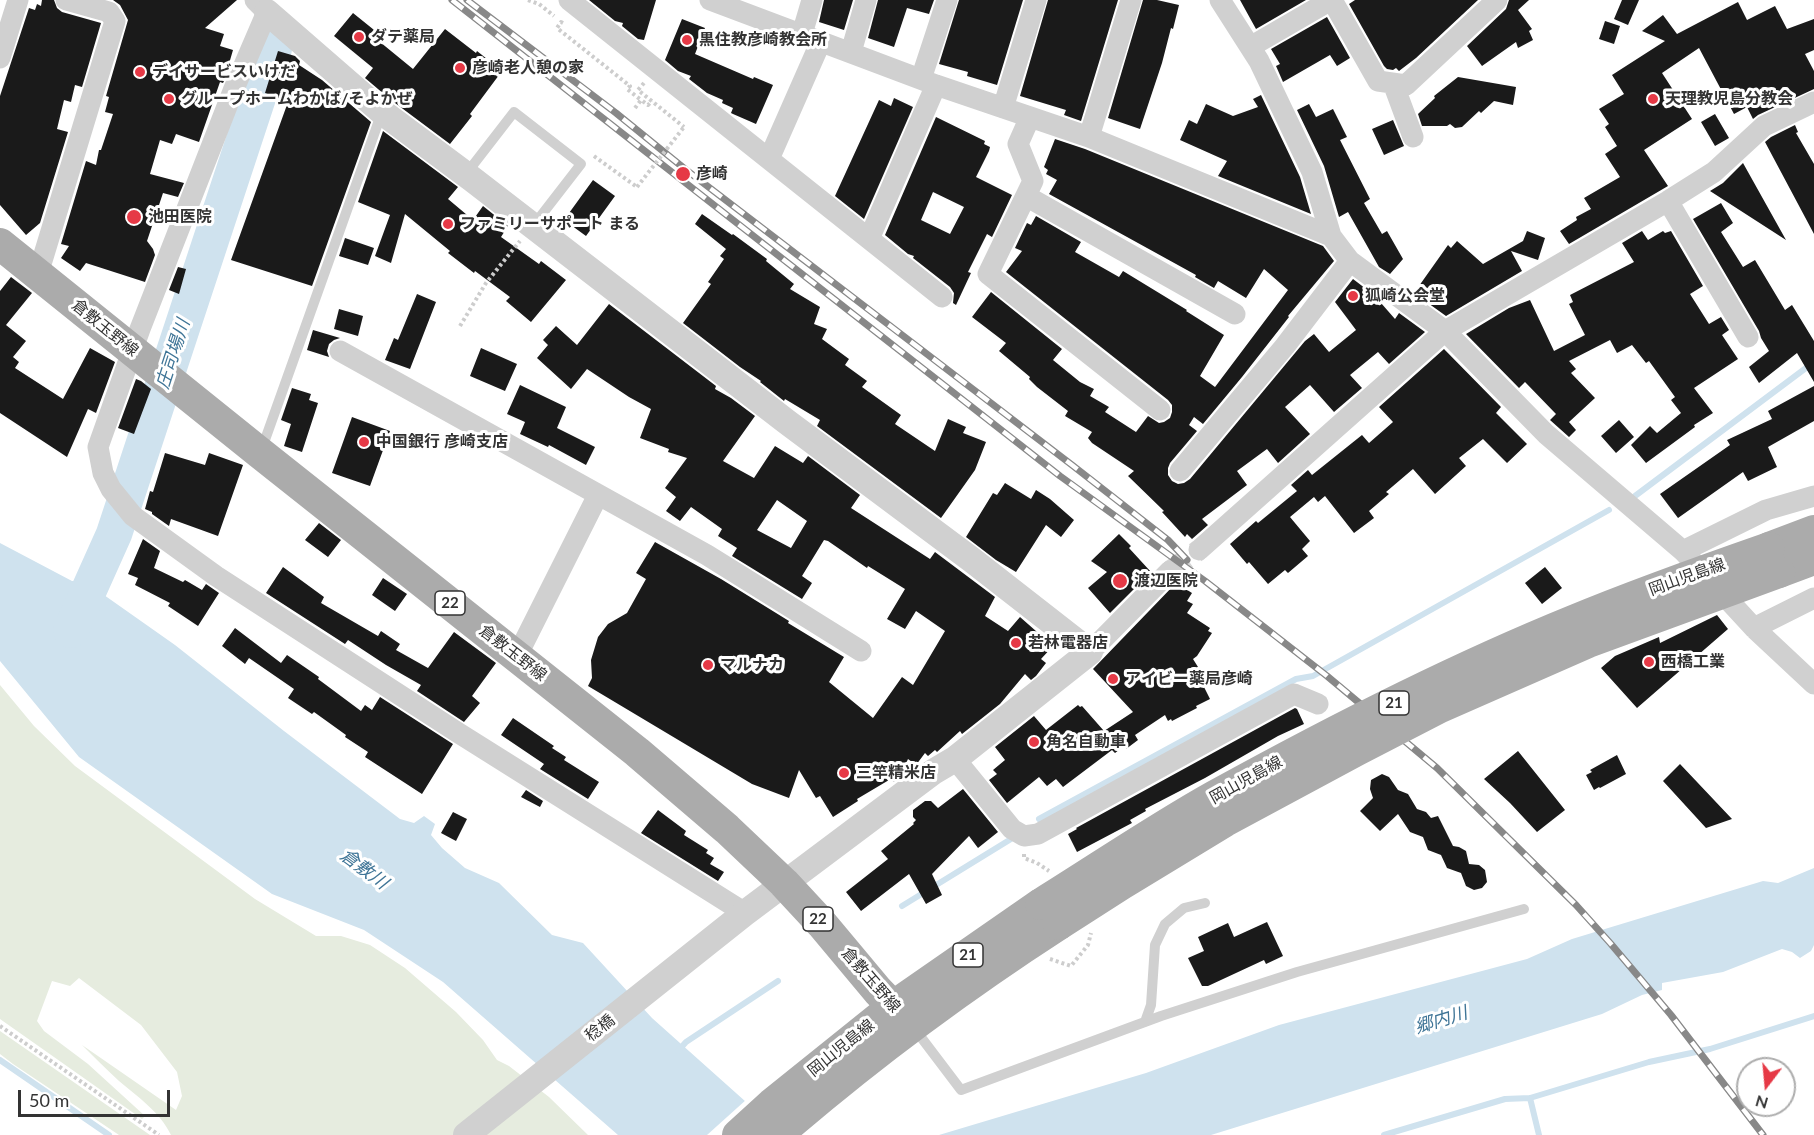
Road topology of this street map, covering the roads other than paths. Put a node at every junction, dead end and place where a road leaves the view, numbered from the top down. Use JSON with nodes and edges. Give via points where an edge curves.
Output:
{"nodes":[{"id":1,"x":18,"y":0,"type":"edge"},
{"id":2,"x":66,"y":0,"type":"edge"},
{"id":3,"x":569,"y":0,"type":"edge"},
{"id":4,"x":812,"y":0,"type":"edge"},
{"id":5,"x":866,"y":0,"type":"edge"},
{"id":6,"x":947,"y":0,"type":"edge"},
{"id":7,"x":1036,"y":0,"type":"edge"},
{"id":8,"x":1131,"y":0,"type":"edge"},
{"id":9,"x":1220,"y":0,"type":"edge"},
{"id":10,"x":1331,"y":0,"type":"edge"},
{"id":11,"x":1497,"y":0,"type":"edge"},
{"id":12,"x":716,"y":1,"type":"edge"},
{"id":13,"x":261,"y":6,"type":"edge"},
{"id":14,"x":812,"y":37,"type":"junction"},
{"id":15,"x":1250,"y":47,"type":"junction"},
{"id":16,"x":851,"y":52,"type":"junction"},
{"id":17,"x":0,"y":58,"type":"edge"},
{"id":18,"x":929,"y":82,"type":"junction"},
{"id":19,"x":1393,"y":83,"type":"junction"},
{"id":20,"x":1003,"y":108,"type":"junction"},
{"id":21,"x":1811,"y":110,"type":"edge"},
{"id":22,"x":382,"y":112,"type":"junction"},
{"id":23,"x":1030,"y":117,"type":"junction"},
{"id":24,"x":1089,"y":137,"type":"junction"},
{"id":25,"x":1413,"y":137,"type":"dead end"},
{"id":26,"x":768,"y":159,"type":"junction"},
{"id":27,"x":466,"y":174,"type":"junction"},
{"id":28,"x":1026,"y":196,"type":"junction"},
{"id":29,"x":1668,"y":201,"type":"junction"},
{"id":30,"x":533,"y":226,"type":"junction"},
{"id":31,"x":1331,"y":236,"type":"junction"},
{"id":32,"x":869,"y":239,"type":"junction"},
{"id":33,"x":0,"y":244,"type":"edge"},
{"id":34,"x":1350,"y":261,"type":"junction"},
{"id":35,"x":38,"y":273,"type":"junction"},
{"id":36,"x":942,"y":297,"type":"dead end"},
{"id":37,"x":1235,"y":314,"type":"dead end"},
{"id":38,"x":1445,"y":331,"type":"junction"},
{"id":39,"x":1748,"y":337,"type":"dead end"},
{"id":40,"x":340,"y":351,"type":"dead end"},
{"id":41,"x":153,"y":367,"type":"junction"},
{"id":42,"x":1160,"y":410,"type":"dead end"},
{"id":43,"x":260,"y":453,"type":"junction"},
{"id":44,"x":1180,"y":471,"type":"dead end"},
{"id":45,"x":598,"y":495,"type":"junction"},
{"id":46,"x":1814,"y":496,"type":"edge"},
{"id":47,"x":1814,"y":531,"type":"edge"},
{"id":48,"x":1199,"y":550,"type":"tunnel mouth"},
{"id":49,"x":1683,"y":550,"type":"junction"},
{"id":50,"x":1814,"y":559,"type":"edge"},
{"id":51,"x":1774,"y":560,"type":"junction"},
{"id":52,"x":1170,"y":572,"type":"tunnel mouth"},
{"id":53,"x":1814,"y":598,"type":"edge"},
{"id":54,"x":1754,"y":628,"type":"junction"},
{"id":55,"x":861,"y":651,"type":"dead end"},
{"id":56,"x":1090,"y":651,"type":"junction"},
{"id":57,"x":517,"y":656,"type":"junction"},
{"id":58,"x":1814,"y":684,"type":"edge"},
{"id":59,"x":1318,"y":704,"type":"dead end"},
{"id":60,"x":955,"y":759,"type":"junction"},
{"id":61,"x":784,"y":883,"type":"junction"},
{"id":62,"x":1205,"y":903,"type":"dead end"},
{"id":63,"x":1524,"y":909,"type":"dead end"},
{"id":64,"x":740,"y":917,"type":"junction"},
{"id":65,"x":903,"y":1016,"type":"junction"},
{"id":66,"x":1145,"y":1023,"type":"junction"},
{"id":67,"x":878,"y":1036,"type":"junction"},
{"id":68,"x":466,"y":1135,"type":"edge"},
{"id":69,"x":738,"y":1135,"type":"edge"},
{"id":70,"x":777,"y":1135,"type":"edge"}],
"edges":[{"from":1,"to":17,"type":"street"},
{"from":2,"to":35,"type":"street","via":[[109,12],[115,21]]},
{"from":3,"to":26,"type":"street"},
{"from":4,"to":14,"type":"street"},
{"from":5,"to":16,"type":"street"},
{"from":6,"to":18,"type":"street"},
{"from":7,"to":20,"type":"street"},
{"from":8,"to":24,"type":"street"},
{"from":9,"to":15,"type":"street"},
{"from":10,"to":15,"type":"street"},
{"from":10,"to":19,"type":"street","via":[[1378,81]]},
{"from":11,"to":19,"type":"street","via":[[1406,85]]},
{"from":12,"to":14,"type":"street"},
{"from":13,"to":22,"type":"street"},
{"from":13,"to":41,"type":"street"},
{"from":14,"to":16,"type":"street"},
{"from":14,"to":26,"type":"street"},
{"from":15,"to":31,"type":"street","via":[[1312,172]]},
{"from":16,"to":18,"type":"street"},
{"from":18,"to":20,"type":"street"},
{"from":18,"to":32,"type":"street"},
{"from":19,"to":25,"type":"street"},
{"from":20,"to":23,"type":"street"},
{"from":21,"to":29,"type":"street","via":[[1764,126],[1714,172]]},
{"from":22,"to":27,"type":"street"},
{"from":22,"to":43,"type":"lane"},
{"from":23,"to":24,"type":"street"},
{"from":23,"to":28,"type":"street","via":[[1017,144],[1033,181]]},
{"from":24,"to":31,"type":"street"},
{"from":26,"to":32,"type":"street"},
{"from":27,"to":30,"type":"street"},
{"from":27,"to":30,"type":"lane","via":[[514,112],[581,164]]},
{"from":28,"to":37,"type":"street"},
{"from":28,"to":42,"type":"street","via":[[988,274]]},
{"from":29,"to":38,"type":"street"},
{"from":29,"to":39,"type":"street"},
{"from":30,"to":56,"type":"street"},
{"from":31,"to":34,"type":"street"},
{"from":32,"to":36,"type":"street"},
{"from":33,"to":35,"type":"main road","name":"倉敷玉野線","number":"22"},
{"from":34,"to":38,"type":"street"},
{"from":34,"to":44,"type":"street"},
{"from":35,"to":41,"type":"main road","name":"倉敷玉野線","number":"22"},
{"from":38,"to":48,"type":"street"},
{"from":38,"to":49,"type":"street","via":[[1546,434]]},
{"from":40,"to":45,"type":"street"},
{"from":41,"to":43,"type":"main road","name":"倉敷玉野線","number":"22"},
{"from":41,"to":64,"type":"street","via":[[98,447],[111,489],[133,516],[216,576]]},
{"from":43,"to":57,"type":"main road","name":"倉敷玉野線","number":"22"},
{"from":45,"to":55,"type":"street","via":[[707,555]]},
{"from":45,"to":57,"type":"street"},
{"from":46,"to":49,"type":"street","via":[[1766,510]]},
{"from":47,"to":51,"type":"main road","name":"岡山児島線","number":"21"},
{"from":49,"to":54,"type":"street"},
{"from":50,"to":51,"type":"main road","name":"岡山児島線","number":"21"},
{"from":51,"to":65,"type":"main road","name":"岡山児島線","number":"21","bridge":true,"via":[[1681,579],[1574,620],[1347,726],[1213,797]]},
{"from":52,"to":56,"type":"street"},
{"from":53,"to":54,"type":"street"},
{"from":54,"to":58,"type":"street"},
{"from":56,"to":60,"type":"street","name":"稔橋"},
{"from":57,"to":61,"type":"main road","name":"倉敷玉野線","number":"22","via":[[637,752]]},
{"from":59,"to":60,"type":"street","via":[[1294,694],[1038,834],[1024,836],[1012,829]]},
{"from":60,"to":61,"type":"street","name":"稔橋"},
{"from":61,"to":64,"type":"street","name":"稔橋"},
{"from":61,"to":65,"type":"main road","name":"倉敷玉野線","number":"22"},
{"from":62,"to":66,"type":"lane","via":[[1184,908],[1165,924],[1155,945],[1151,1005]]},
{"from":63,"to":66,"type":"lane","via":[[1297,972]]},
{"from":64,"to":68,"type":"street","name":"稔橋"},
{"from":65,"to":66,"type":"lane","via":[[961,1090]]},
{"from":65,"to":67,"type":"main road","name":"岡山児島線","number":"21"},
{"from":67,"to":69,"type":"main road","name":"岡山児島線","number":"21","via":[[772,1104]]},
{"from":67,"to":70,"type":"main road","name":"岡山児島線","number":"21"}]}
